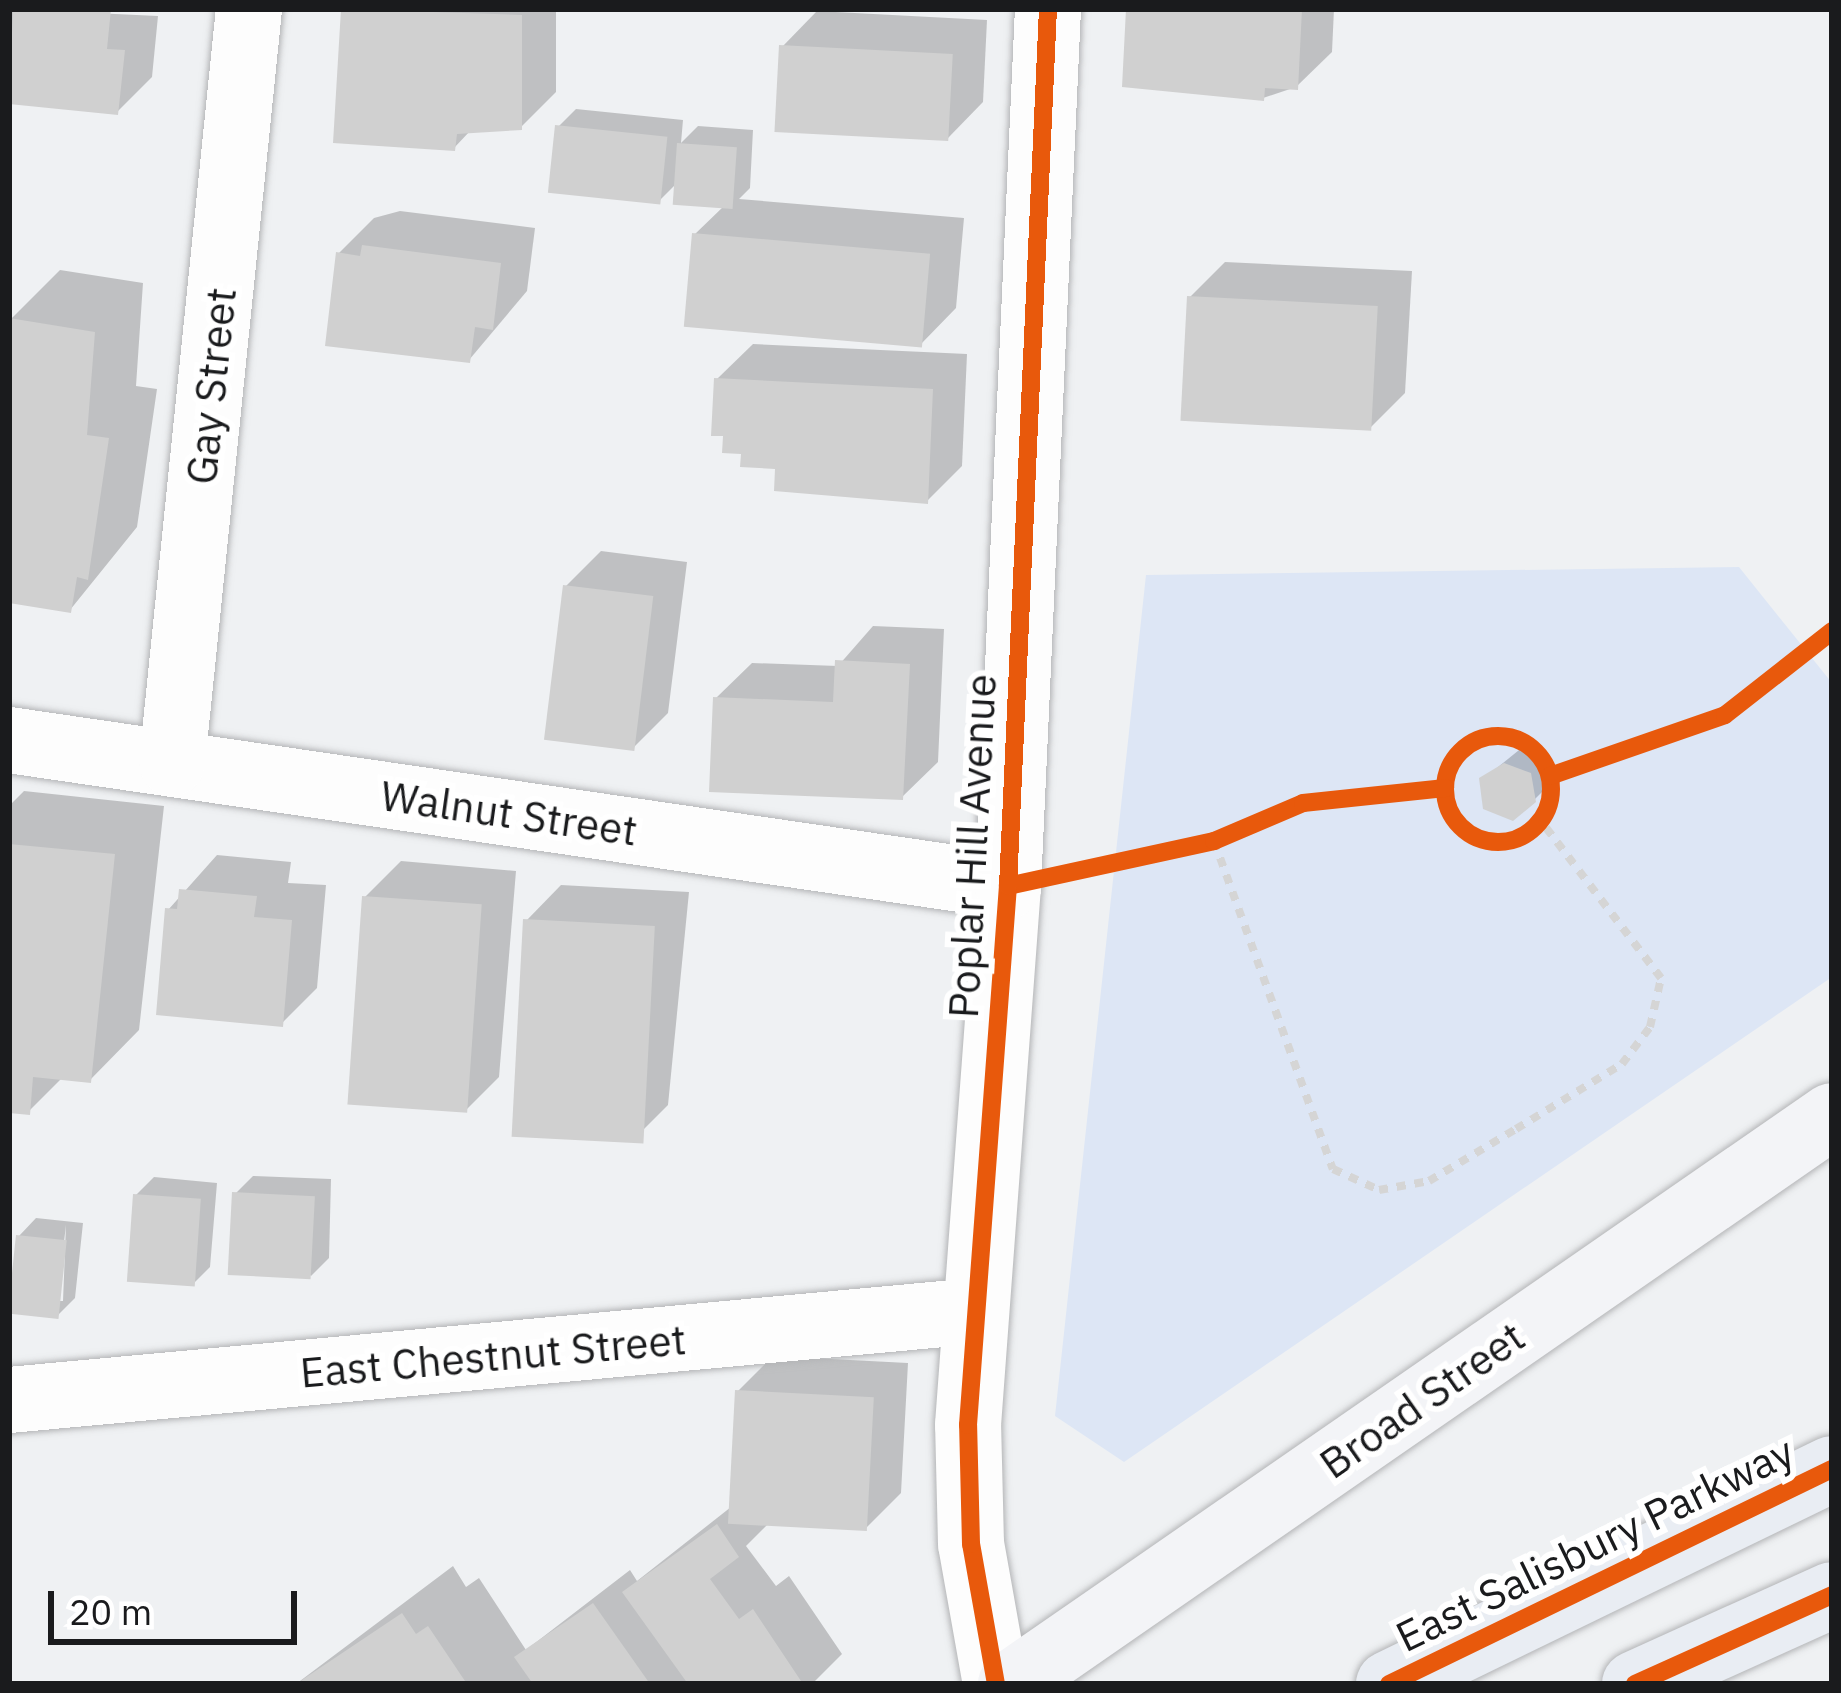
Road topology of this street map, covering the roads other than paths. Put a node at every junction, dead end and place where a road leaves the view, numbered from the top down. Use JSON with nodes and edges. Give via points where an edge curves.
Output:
{"nodes":[{"id":1,"x":249,"y":9,"type":"edge"},
{"id":2,"x":1048,"y":9,"type":"edge"},
{"id":3,"x":9,"y":740,"type":"edge"},
{"id":4,"x":172,"y":763,"type":"junction"},
{"id":5,"x":1008,"y":886,"type":"junction"},
{"id":6,"x":1832,"y":1117,"type":"edge"},
{"id":7,"x":976,"y":1312,"type":"junction"},
{"id":8,"x":9,"y":1400,"type":"edge"},
{"id":9,"x":1832,"y":1468,"type":"edge"},
{"id":10,"x":1832,"y":1594,"type":"edge"},
{"id":11,"x":996,"y":1684,"type":"edge"},
{"id":12,"x":1011,"y":1684,"type":"edge"},
{"id":13,"x":1389,"y":1684,"type":"edge"},
{"id":14,"x":1635,"y":1684,"type":"edge"}],
"edges":[{"from":1,"to":4,"type":"street","name":"Gay Street"},
{"from":2,"to":5,"type":"street","name":"Poplar Hill Avenue"},
{"from":3,"to":4,"type":"street","name":"Walnut Street"},
{"from":4,"to":5,"type":"street","name":"Walnut Street"},
{"from":5,"to":7,"type":"street","name":"Poplar Hill Avenue"},
{"from":6,"to":12,"type":"street","name":"Broad Street"},
{"from":7,"to":8,"type":"street","name":"East Chestnut Street"},
{"from":7,"to":11,"type":"street","name":"Poplar Hill Avenue","via":[[971,1544]]},
{"from":9,"to":13,"type":"main road","name":"East Salisbury Parkway"},
{"from":10,"to":14,"type":"main road"}]}
